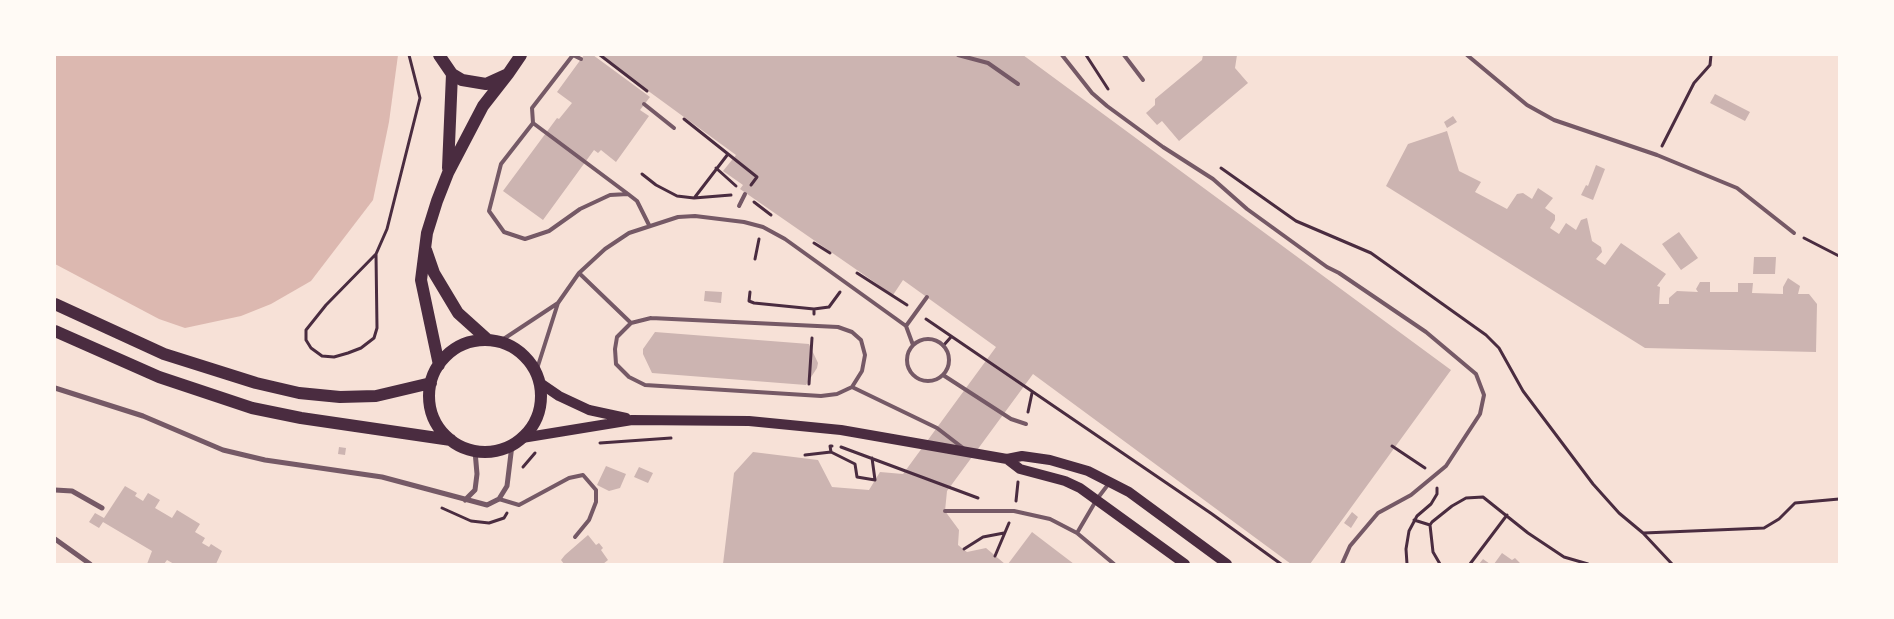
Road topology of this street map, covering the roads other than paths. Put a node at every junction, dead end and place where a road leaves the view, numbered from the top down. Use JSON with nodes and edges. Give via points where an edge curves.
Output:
{"nodes":[{"id":1,"x":439,"y":55,"type":"edge"},
{"id":2,"x":521,"y":55,"type":"edge"},
{"id":3,"x":958,"y":55,"type":"edge"},
{"id":4,"x":1062,"y":55,"type":"edge"},
{"id":5,"x":1124,"y":55,"type":"edge"},
{"id":6,"x":1467,"y":55,"type":"edge"},
{"id":7,"x":581,"y":59,"type":"dead end"},
{"id":8,"x":452,"y":74,"type":"junction"},
{"id":9,"x":508,"y":74,"type":"junction"},
{"id":10,"x":1143,"y":80,"type":"dead end"},
{"id":11,"x":1018,"y":84,"type":"dead end"},
{"id":12,"x":644,"y":104,"type":"dead end"},
{"id":13,"x":532,"y":123,"type":"junction"},
{"id":14,"x":674,"y":128,"type":"dead end"},
{"id":15,"x":448,"y":173,"type":"junction"},
{"id":16,"x":628,"y":194,"type":"junction"},
{"id":17,"x":745,"y":194,"type":"road end"},
{"id":18,"x":739,"y":206,"type":"dead end"},
{"id":19,"x":649,"y":225,"type":"junction"},
{"id":20,"x":1794,"y":233,"type":"road end"},
{"id":21,"x":425,"y":247,"type":"junction"},
{"id":22,"x":579,"y":273,"type":"junction"},
{"id":23,"x":927,"y":297,"type":"dead end"},
{"id":24,"x":558,"y":302,"type":"junction"},
{"id":25,"x":55,"y":304,"type":"edge"},
{"id":26,"x":631,"y":323,"type":"junction"},
{"id":27,"x":906,"y":326,"type":"junction"},
{"id":28,"x":55,"y":331,"type":"edge"},
{"id":29,"x":494,"y":341,"type":"junction"},
{"id":30,"x":914,"y":345,"type":"junction"},
{"id":31,"x":439,"y":365,"type":"junction"},
{"id":32,"x":943,"y":375,"type":"junction"},
{"id":33,"x":538,"y":378,"type":"junction"},
{"id":34,"x":431,"y":383,"type":"junction"},
{"id":35,"x":852,"y":387,"type":"junction"},
{"id":36,"x":55,"y":388,"type":"edge"},
{"id":37,"x":632,"y":420,"type":"junction"},
{"id":38,"x":1026,"y":424,"type":"dead end"},
{"id":39,"x":451,"y":440,"type":"junction"},
{"id":40,"x":517,"y":442,"type":"junction"},
{"id":41,"x":475,"y":451,"type":"junction"},
{"id":42,"x":968,"y":452,"type":"junction"},
{"id":43,"x":1007,"y":459,"type":"junction"},
{"id":44,"x":1110,"y":482,"type":"junction"},
{"id":45,"x":55,"y":490,"type":"edge"},
{"id":46,"x":499,"y":499,"type":"junction"},
{"id":47,"x":1097,"y":499,"type":"junction"},
{"id":48,"x":465,"y":500,"type":"junction"},
{"id":49,"x":102,"y":508,"type":"dead end"},
{"id":50,"x":946,"y":511,"type":"dead end"},
{"id":51,"x":1077,"y":533,"type":"junction"},
{"id":52,"x":574,"y":537,"type":"dead end"},
{"id":53,"x":55,"y":538,"type":"edge"},
{"id":54,"x":90,"y":564,"type":"edge"},
{"id":55,"x":1114,"y":564,"type":"edge"},
{"id":56,"x":1185,"y":564,"type":"edge"},
{"id":57,"x":1226,"y":564,"type":"edge"},
{"id":58,"x":1342,"y":564,"type":"edge"}],
"edges":[{"from":1,"to":8,"type":"main road"},
{"from":2,"to":9,"type":"main road"},
{"from":3,"to":11,"type":"lane","via":[[988,63]]},
{"from":4,"to":58,"type":"lane","via":[[1092,93],[1107,106],[1213,179],[1247,209],[1327,267],[1426,332],[1476,374],[1484,395],[1480,414],[1446,466],[1411,495],[1378,513],[1350,546]]},
{"from":5,"to":10,"type":"lane"},
{"from":6,"to":20,"type":"lane","via":[[1527,105],[1554,120],[1657,155],[1737,188]]},
{"from":7,"to":13,"type":"lane","via":[[573,55],[532,108]]},
{"from":8,"to":9,"type":"main road","via":[[474,84],[486,84]]},
{"from":8,"to":15,"type":"main road"},
{"from":9,"to":15,"type":"main road","via":[[484,106]]},
{"from":12,"to":14,"type":"lane"},
{"from":13,"to":16,"type":"lane"},
{"from":13,"to":16,"type":"lane","via":[[501,164],[489,211],[504,232],[525,239],[549,231],[580,208],[602,198]]},
{"from":15,"to":21,"type":"main road"},
{"from":16,"to":19,"type":"lane","via":[[637,201]]},
{"from":17,"to":18,"type":"lane"},
{"from":19,"to":22,"type":"lane","via":[[629,233],[605,249]]},
{"from":19,"to":27,"type":"lane","via":[[695,216],[763,227],[785,239]]},
{"from":21,"to":29,"type":"main road","via":[[434,273],[458,313]]},
{"from":21,"to":31,"type":"main road","via":[[420,280]]},
{"from":22,"to":24,"type":"lane"},
{"from":22,"to":26,"type":"lane"},
{"from":23,"to":27,"type":"lane"},
{"from":24,"to":29,"type":"lane"},
{"from":24,"to":33,"type":"lane"},
{"from":25,"to":34,"type":"main road","via":[[164,354],[299,393],[376,396]]},
{"from":26,"to":35,"type":"lane","via":[[651,318],[838,327],[852,332],[861,340],[864,355],[862,371]]},
{"from":26,"to":35,"type":"lane","via":[[617,337],[616,364],[629,377],[645,384],[808,395],[837,394]]},
{"from":27,"to":30,"type":"lane"},
{"from":28,"to":39,"type":"main road","via":[[159,378],[252,408]]},
{"from":29,"to":31,"type":"main road","via":[[462,345]]},
{"from":29,"to":33,"type":"main road","via":[[521,353]]},
{"from":30,"to":32,"type":"lane","via":[[923,340],[934,340],[943,346],[949,360]]},
{"from":30,"to":32,"type":"lane","via":[[907,360],[913,375],[928,381]]},
{"from":31,"to":34,"type":"main road"},
{"from":32,"to":38,"type":"lane"},
{"from":33,"to":37,"type":"main road","via":[[559,396],[589,410]]},
{"from":33,"to":40,"type":"main road","via":[[542,398],[539,413],[532,427]]},
{"from":34,"to":39,"type":"main road","via":[[431,408],[442,431]]},
{"from":35,"to":42,"type":"lane","via":[[937,428]]},
{"from":36,"to":48,"type":"street","via":[[143,416],[222,450],[265,460],[382,477]]},
{"from":37,"to":40,"type":"main road"},
{"from":37,"to":42,"type":"main road","via":[[758,422],[841,430]]},
{"from":39,"to":41,"type":"main road"},
{"from":40,"to":41,"type":"main road","via":[[494,451]]},
{"from":40,"to":46,"type":"street","via":[[507,486]]},
{"from":41,"to":48,"type":"street","via":[[475,490]]},
{"from":42,"to":43,"type":"main road"},
{"from":43,"to":44,"type":"main road","via":[[1022,456],[1050,460],[1088,471]]},
{"from":43,"to":47,"type":"main road","via":[[1020,469],[1065,481]]},
{"from":44,"to":47,"type":"lane"},
{"from":44,"to":57,"type":"main road","via":[[1129,492]]},
{"from":45,"to":49,"type":"street","via":[[72,491]]},
{"from":46,"to":48,"type":"street","via":[[487,505]]},
{"from":46,"to":52,"type":"lane","via":[[519,505],[569,478],[582,475],[596,490],[596,502],[589,520]]},
{"from":47,"to":51,"type":"lane"},
{"from":47,"to":56,"type":"main road"},
{"from":50,"to":51,"type":"lane","via":[[1014,511],[1050,519]]},
{"from":51,"to":55,"type":"lane"},
{"from":53,"to":54,"type":"street"}]}
